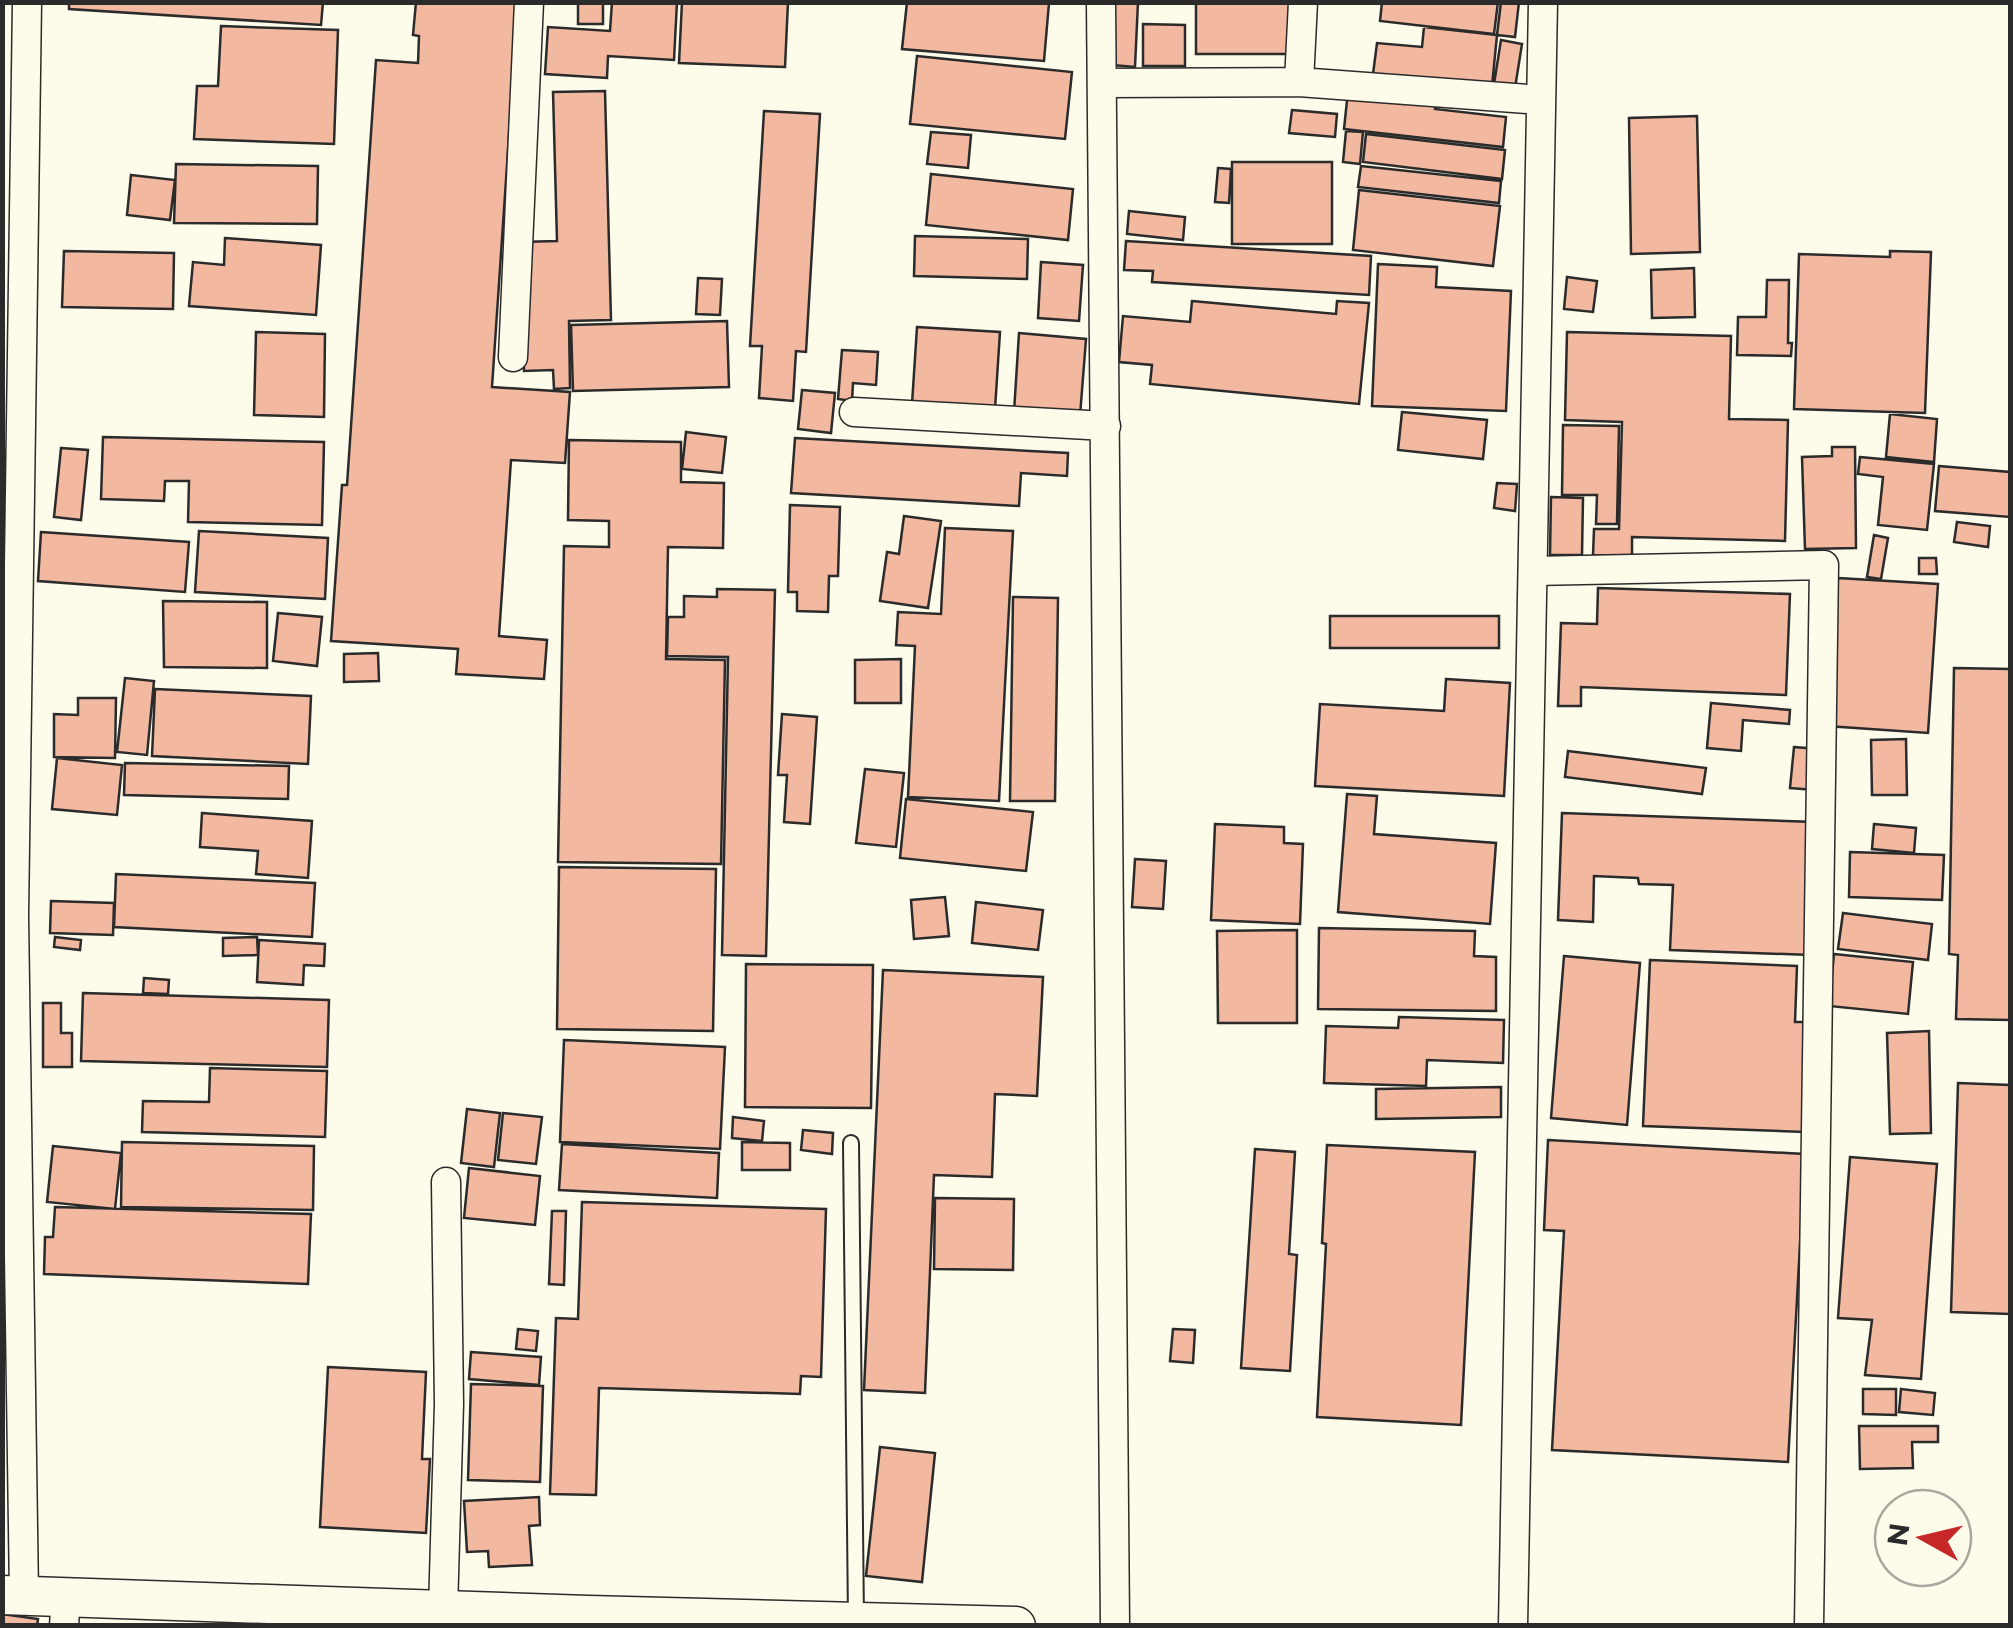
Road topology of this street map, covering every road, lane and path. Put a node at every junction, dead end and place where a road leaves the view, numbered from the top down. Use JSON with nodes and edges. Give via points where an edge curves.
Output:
{"nodes":[{"id":1,"x":28,"y":2,"type":"edge"},
{"id":2,"x":529,"y":2,"type":"edge"},
{"id":3,"x":1101,"y":2,"type":"edge"},
{"id":4,"x":1303,"y":2,"type":"edge"},
{"id":5,"x":1543,"y":2,"type":"edge"},
{"id":6,"x":1299,"y":82,"type":"junction"},
{"id":7,"x":1103,"y":83,"type":"junction"},
{"id":8,"x":1541,"y":100,"type":"junction"},
{"id":9,"x":513,"y":356,"type":"dead end"},
{"id":10,"x":854,"y":412,"type":"dead end"},
{"id":11,"x":1106,"y":426,"type":"junction"},
{"id":12,"x":1532,"y":570,"type":"junction"},
{"id":13,"x":851,"y":1143,"type":"dead end"},
{"id":14,"x":446,"y":1182,"type":"dead end"},
{"id":15,"x":13,"y":1595,"type":"edge"},
{"id":16,"x":443,"y":1610,"type":"junction"},
{"id":17,"x":65,"y":1611,"type":"edge"},
{"id":18,"x":264,"y":1614,"type":"edge"},
{"id":19,"x":864,"y":1623,"type":"edge"},
{"id":20,"x":1016,"y":1626,"type":"edge"},
{"id":21,"x":1115,"y":1626,"type":"edge"},
{"id":22,"x":1513,"y":1626,"type":"edge"},
{"id":23,"x":1809,"y":1626,"type":"edge"}],
"edges":[{"from":1,"to":15,"type":"street","via":[[14,916]]},
{"from":2,"to":9,"type":"street"},
{"from":3,"to":7,"type":"street"},
{"from":4,"to":6,"type":"street"},
{"from":5,"to":8,"type":"street"},
{"from":6,"to":7,"type":"street"},
{"from":6,"to":8,"type":"street"},
{"from":7,"to":11,"type":"street"},
{"from":8,"to":12,"type":"street"},
{"from":10,"to":11,"type":"street"},
{"from":11,"to":21,"type":"street"},
{"from":12,"to":22,"type":"street"},
{"from":12,"to":23,"type":"street","via":[[1824,566]]},
{"from":13,"to":19,"type":"lane"},
{"from":14,"to":16,"type":"street"},
{"from":15,"to":17,"type":"main road"},
{"from":16,"to":18,"type":"main road"},
{"from":16,"to":19,"type":"main road"},
{"from":17,"to":18,"type":"main road"},
{"from":19,"to":20,"type":"main road"}]}
